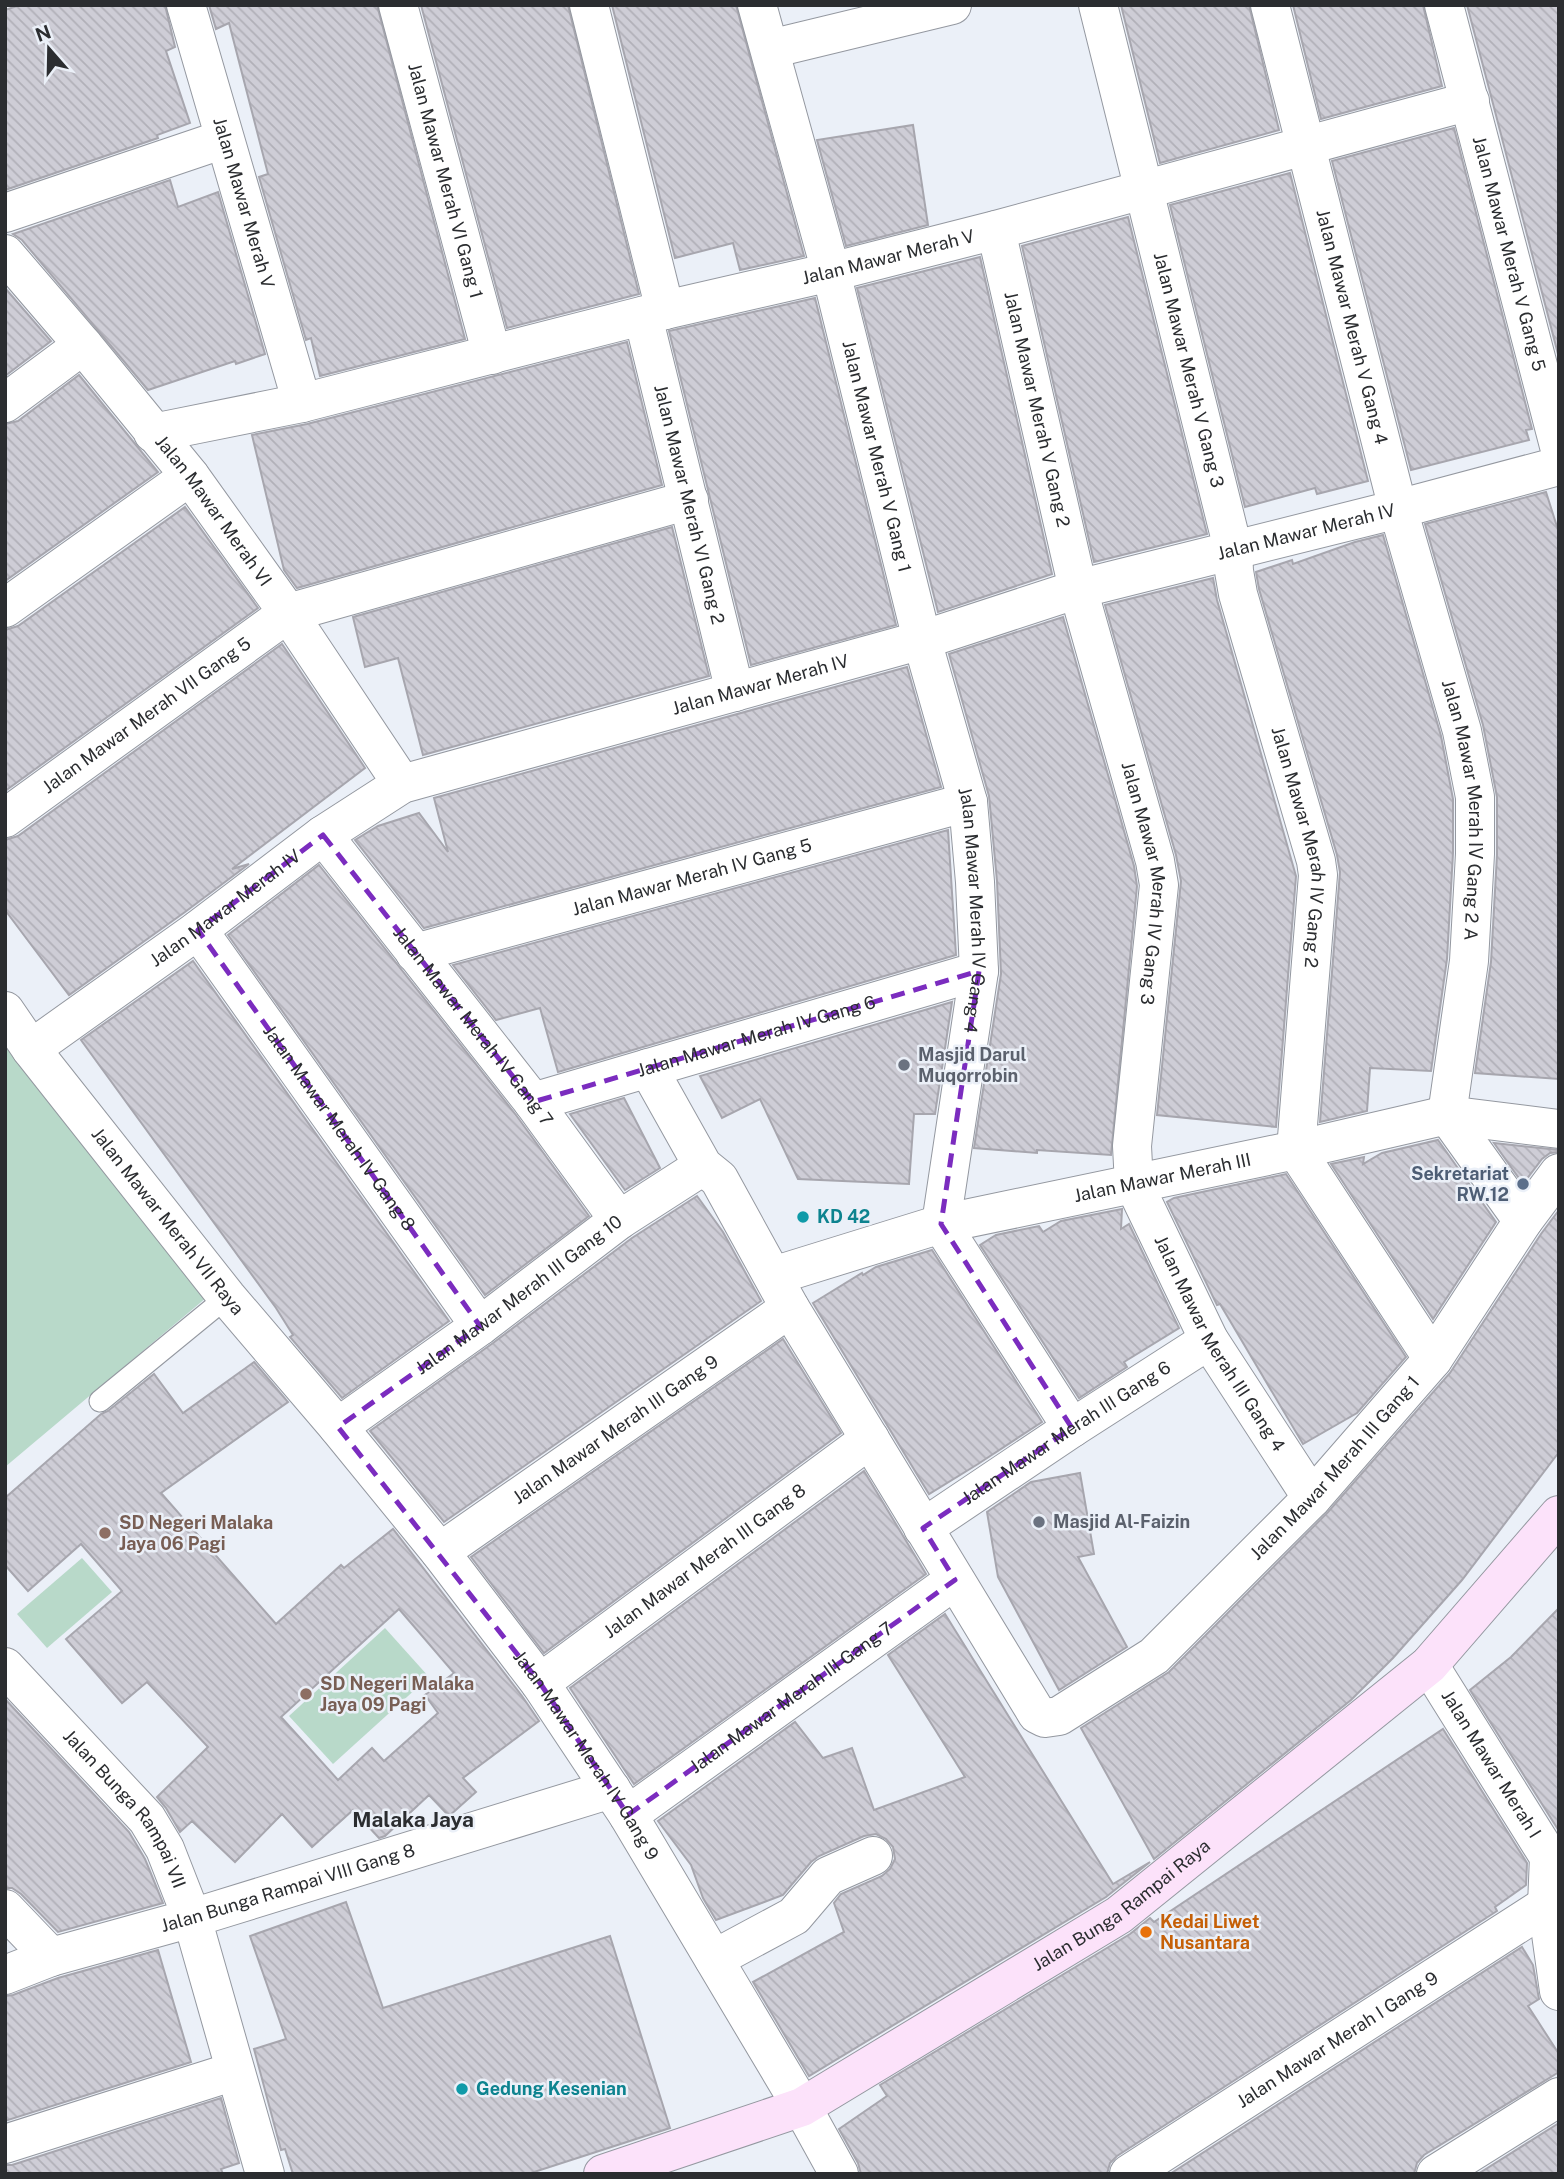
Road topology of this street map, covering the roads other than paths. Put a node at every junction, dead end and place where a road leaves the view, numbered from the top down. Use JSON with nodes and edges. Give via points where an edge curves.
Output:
{"nodes":[{"id":1,"x":186,"y":5,"type":"edge"},
{"id":2,"x":398,"y":5,"type":"edge"},
{"id":3,"x":589,"y":5,"type":"edge"},
{"id":4,"x":757,"y":5,"type":"edge"},
{"id":5,"x":1098,"y":5,"type":"edge"},
{"id":6,"x":1270,"y":5,"type":"edge"},
{"id":7,"x":1444,"y":5,"type":"edge"},
{"id":8,"x":934,"y":8,"type":"edge"},
{"id":9,"x":769,"y":50,"type":"junction"},
{"id":10,"x":1470,"y":101,"type":"junction"},
{"id":11,"x":224,"y":139,"type":"junction"},
{"id":12,"x":1307,"y":147,"type":"junction"},
{"id":13,"x":1143,"y":191,"type":"junction"},
{"id":14,"x":5,"y":213,"type":"edge"},
{"id":15,"x":996,"y":230,"type":"junction"},
{"id":16,"x":5,"y":254,"type":"edge"},
{"id":17,"x":831,"y":272,"type":"junction"},
{"id":18,"x":654,"y":313,"type":"junction"},
{"id":19,"x":83,"y":345,"type":"junction"},
{"id":20,"x":492,"y":355,"type":"junction"},
{"id":21,"x":5,"y":402,"type":"edge"},
{"id":22,"x":302,"y":402,"type":"junction"},
{"id":23,"x":153,"y":433,"type":"junction"},
{"id":24,"x":1559,"y":446,"type":"edge"},
{"id":25,"x":1559,"y":466,"type":"edge"},
{"id":26,"x":190,"y":475,"type":"junction"},
{"id":27,"x":690,"y":500,"type":"junction"},
{"id":28,"x":1398,"y":509,"type":"junction"},
{"id":29,"x":1233,"y":549,"type":"junction"},
{"id":30,"x":1079,"y":589,"type":"junction"},
{"id":31,"x":5,"y":608,"type":"edge"},
{"id":32,"x":288,"y":613,"type":"junction"},
{"id":33,"x":922,"y":640,"type":"junction"},
{"id":34,"x":735,"y":692,"type":"junction"},
{"id":35,"x":402,"y":783,"type":"junction"},
{"id":36,"x":968,"y":802,"type":"junction"},
{"id":37,"x":5,"y":818,"type":"edge"},
{"id":38,"x":323,"y":835,"type":"junction"},
{"id":39,"x":198,"y":930,"type":"junction"},
{"id":40,"x":415,"y":953,"type":"junction"},
{"id":41,"x":979,"y":971,"type":"junction"},
{"id":42,"x":5,"y":1011,"type":"edge"},
{"id":43,"x":31,"y":1049,"type":"junction"},
{"id":44,"x":648,"y":1068,"type":"junction"},
{"id":45,"x":533,"y":1102,"type":"junction"},
{"id":46,"x":1447,"y":1115,"type":"junction"},
{"id":47,"x":1559,"y":1129,"type":"edge"},
{"id":48,"x":1296,"y":1150,"type":"junction"},
{"id":49,"x":703,"y":1166,"type":"junction"},
{"id":50,"x":1559,"y":1172,"type":"edge"},
{"id":51,"x":1134,"y":1184,"type":"junction"},
{"id":52,"x":619,"y":1220,"type":"junction"},
{"id":53,"x":1523,"y":1222,"type":"junction"},
{"id":54,"x":941,"y":1224,"type":"junction"},
{"id":55,"x":781,"y":1292,"type":"junction"},
{"id":56,"x":227,"y":1297,"type":"junction"},
{"id":57,"x":480,"y":1326,"type":"junction"},
{"id":58,"x":1209,"y":1340,"type":"junction"},
{"id":59,"x":1433,"y":1359,"type":"junction"},
{"id":60,"x":100,"y":1401,"type":"dead end"},
{"id":61,"x":338,"y":1427,"type":"junction"},
{"id":62,"x":1072,"y":1428,"type":"junction"},
{"id":63,"x":870,"y":1439,"type":"junction"},
{"id":64,"x":1312,"y":1498,"type":"junction"},
{"id":65,"x":1559,"y":1515,"type":"edge"},
{"id":66,"x":923,"y":1528,"type":"junction"},
{"id":67,"x":440,"y":1552,"type":"junction"},
{"id":68,"x":955,"y":1580,"type":"junction"},
{"id":69,"x":1429,"y":1665,"type":"junction"},
{"id":70,"x":5,"y":1667,"type":"edge"},
{"id":71,"x":540,"y":1683,"type":"junction"},
{"id":72,"x":620,"y":1802,"type":"junction"},
{"id":73,"x":1554,"y":1853,"type":"edge"},
{"id":74,"x":873,"y":1856,"type":"dead end"},
{"id":75,"x":1547,"y":1905,"type":"junction"},
{"id":76,"x":5,"y":1909,"type":"edge"},
{"id":77,"x":192,"y":1917,"type":"junction"},
{"id":78,"x":51,"y":1958,"type":"junction"},
{"id":79,"x":714,"y":1959,"type":"junction"},
{"id":80,"x":5,"y":1975,"type":"edge"},
{"id":81,"x":1558,"y":1990,"type":"edge"},
{"id":82,"x":235,"y":2071,"type":"junction"},
{"id":83,"x":1559,"y":2097,"type":"edge"},
{"id":84,"x":802,"y":2107,"type":"junction"},
{"id":85,"x":5,"y":2144,"type":"edge"},
{"id":86,"x":265,"y":2174,"type":"edge"},
{"id":87,"x":603,"y":2174,"type":"edge"},
{"id":88,"x":839,"y":2174,"type":"edge"},
{"id":89,"x":1129,"y":2174,"type":"edge"},
{"id":90,"x":1436,"y":2174,"type":"edge"}],
"edges":[{"from":1,"to":11,"type":"street","name":"Jalan Mawar Merah V"},
{"from":2,"to":20,"type":"street","name":"Jalan Mawar Merah VI Gang 1"},
{"from":3,"to":18,"type":"street","name":"Jalan Mawar Merah VI Gang 2"},
{"from":4,"to":9,"type":"street","name":"Jalan Mawar Merah V Gang 1"},
{"from":5,"to":13,"type":"street","name":"Jalan Mawar Merah V Gang 3"},
{"from":6,"to":12,"type":"street","name":"Jalan Mawar Merah V Gang 4"},
{"from":7,"to":10,"type":"street","name":"Jalan Mawar Merah V Gang 5"},
{"from":8,"to":9,"type":"street"},
{"from":9,"to":17,"type":"street","name":"Jalan Mawar Merah V Gang 1"},
{"from":10,"to":12,"type":"street","name":"Jalan Mawar Merah V"},
{"from":10,"to":24,"type":"street","name":"Jalan Mawar Merah V Gang 5"},
{"from":11,"to":14,"type":"street"},
{"from":11,"to":22,"type":"street","name":"Jalan Mawar Merah V"},
{"from":12,"to":13,"type":"street","name":"Jalan Mawar Merah V"},
{"from":12,"to":28,"type":"street","name":"Jalan Mawar Merah V Gang 4"},
{"from":13,"to":15,"type":"street","name":"Jalan Mawar Merah V"},
{"from":13,"to":29,"type":"street","name":"Jalan Mawar Merah V Gang 3"},
{"from":15,"to":17,"type":"street","name":"Jalan Mawar Merah V"},
{"from":15,"to":30,"type":"street","name":"Jalan Mawar Merah V Gang 2"},
{"from":16,"to":19,"type":"street","name":"Jalan Mawar Merah VI"},
{"from":17,"to":18,"type":"street","name":"Jalan Mawar Merah V"},
{"from":17,"to":33,"type":"street","name":"Jalan Mawar Merah V Gang 1"},
{"from":18,"to":20,"type":"street","name":"Jalan Mawar Merah V"},
{"from":18,"to":27,"type":"street","name":"Jalan Mawar Merah VI Gang 2"},
{"from":19,"to":21,"type":"street"},
{"from":19,"to":23,"type":"street","name":"Jalan Mawar Merah VI"},
{"from":20,"to":22,"type":"street","name":"Jalan Mawar Merah V"},
{"from":22,"to":23,"type":"street","name":"Jalan Mawar Merah V"},
{"from":23,"to":26,"type":"street","name":"Jalan Mawar Merah VI"},
{"from":25,"to":28,"type":"street","name":"Jalan Mawar Merah IV"},
{"from":26,"to":31,"type":"street"},
{"from":26,"to":32,"type":"street","name":"Jalan Mawar Merah VI"},
{"from":27,"to":32,"type":"street"},
{"from":27,"to":34,"type":"street","name":"Jalan Mawar Merah VI Gang 2"},
{"from":28,"to":29,"type":"street","name":"Jalan Mawar Merah IV"},
{"from":28,"to":46,"type":"street","name":"Jalan Mawar Merah IV Gang 2 A","via":[[1462,731],[1475,797],[1469,961]]},
{"from":29,"to":30,"type":"street","name":"Jalan Mawar Merah IV"},
{"from":29,"to":48,"type":"street","name":"Jalan Mawar Merah IV Gang 2","via":[[1238,594],[1318,875]]},
{"from":30,"to":33,"type":"street","name":"Jalan Mawar Merah IV"},
{"from":30,"to":51,"type":"street","name":"Jalan Mawar Merah IV Gang 3","via":[[1159,885],[1132,1146]]},
{"from":32,"to":35,"type":"street","name":"Jalan Mawar Merah VI"},
{"from":32,"to":37,"type":"street","name":"Jalan Mawar Merah VII Gang 5"},
{"from":33,"to":34,"type":"street","name":"Jalan Mawar Merah IV"},
{"from":33,"to":36,"type":"street","name":"Jalan Mawar Merah IV Gang 4"},
{"from":34,"to":35,"type":"street","name":"Jalan Mawar Merah IV"},
{"from":35,"to":38,"type":"street","name":"Jalan Mawar Merah IV"},
{"from":36,"to":40,"type":"street","name":"Jalan Mawar Merah IV Gang 5"},
{"from":36,"to":41,"type":"street","name":"Jalan Mawar Merah IV Gang 4"},
{"from":38,"to":39,"type":"street","name":"Jalan Mawar Merah IV"},
{"from":38,"to":40,"type":"street","name":"Jalan Mawar Merah IV Gang 7"},
{"from":39,"to":43,"type":"street","name":"Jalan Mawar Merah IV"},
{"from":39,"to":57,"type":"street","name":"Jalan Mawar Merah IV Gang 8"},
{"from":40,"to":45,"type":"street","name":"Jalan Mawar Merah IV Gang 7"},
{"from":41,"to":44,"type":"street","name":"Jalan Mawar Merah IV Gang 6"},
{"from":41,"to":54,"type":"street","name":"Jalan Mawar Merah IV Gang 4"},
{"from":42,"to":43,"type":"street","name":"Jalan Mawar Merah VII Raya"},
{"from":43,"to":56,"type":"street","name":"Jalan Mawar Merah VII Raya"},
{"from":44,"to":45,"type":"street","name":"Jalan Mawar Merah IV Gang 6"},
{"from":44,"to":49,"type":"street"},
{"from":45,"to":52,"type":"street","name":"Jalan Mawar Merah IV Gang 7"},
{"from":46,"to":47,"type":"street","name":"Jalan Mawar Merah III"},
{"from":46,"to":48,"type":"street","name":"Jalan Mawar Merah III"},
{"from":46,"to":53,"type":"street"},
{"from":48,"to":51,"type":"street","name":"Jalan Mawar Merah III"},
{"from":48,"to":59,"type":"street"},
{"from":49,"to":52,"type":"street","name":"Jalan Mawar Merah III Gang 10"},
{"from":49,"to":55,"type":"street","via":[[719,1179]]},
{"from":50,"to":53,"type":"street","name":"Jalan Mawar Merah III Gang 1"},
{"from":51,"to":54,"type":"street","name":"Jalan Mawar Merah III"},
{"from":51,"to":58,"type":"street","name":"Jalan Mawar Merah III Gang 4"},
{"from":52,"to":57,"type":"street","name":"Jalan Mawar Merah III Gang 10"},
{"from":53,"to":59,"type":"street","name":"Jalan Mawar Merah III Gang 1"},
{"from":54,"to":55,"type":"street","name":"Jalan Mawar Merah III"},
{"from":54,"to":62,"type":"street"},
{"from":55,"to":63,"type":"street"},
{"from":55,"to":67,"type":"street","name":"Jalan Mawar Merah III Gang 9"},
{"from":56,"to":60,"type":"lane"},
{"from":56,"to":61,"type":"street","name":"Jalan Mawar Merah VII Raya"},
{"from":57,"to":61,"type":"street","name":"Jalan Mawar Merah III Gang 10"},
{"from":58,"to":62,"type":"street","name":"Jalan Mawar Merah III Gang 6"},
{"from":58,"to":64,"type":"street","name":"Jalan Mawar Merah III Gang 4"},
{"from":59,"to":64,"type":"street","name":"Jalan Mawar Merah III Gang 1"},
{"from":61,"to":67,"type":"street","name":"Jalan Mawar Merah IV Gang 9"},
{"from":62,"to":66,"type":"street","name":"Jalan Mawar Merah III Gang 6"},
{"from":63,"to":66,"type":"street"},
{"from":63,"to":71,"type":"street","name":"Jalan Mawar Merah III Gang 8"},
{"from":64,"to":68,"type":"street","name":"Jalan Mawar Merah III Gang 1","via":[[1154,1656],[1059,1716],[1037,1714]]},
{"from":65,"to":69,"type":"street","name":"Jalan Bunga Rampai Raya"},
{"from":66,"to":68,"type":"street"},
{"from":67,"to":71,"type":"street","name":"Jalan Mawar Merah IV Gang 9"},
{"from":68,"to":72,"type":"street","name":"Jalan Mawar Merah III Gang 7"},
{"from":69,"to":73,"type":"street","name":"Jalan Mawar Merah I"},
{"from":69,"to":84,"type":"street","name":"Jalan Bunga Rampai Raya","via":[[1119,1915]]},
{"from":70,"to":77,"type":"street","name":"Jalan Bunga Rampai VII","via":[[147,1819],[165,1849]]},
{"from":71,"to":72,"type":"street","name":"Jalan Mawar Merah IV Gang 9"},
{"from":72,"to":77,"type":"street","name":"Jalan Bunga Rampai VIII Gang 8"},
{"from":72,"to":79,"type":"street","name":"Jalan Mawar Merah IV Gang 9"},
{"from":73,"to":75,"type":"street","name":"Jalan Mawar Merah I"},
{"from":74,"to":79,"type":"street","via":[[828,1876],[794,1916]]},
{"from":75,"to":81,"type":"street","name":"Jalan Mawar Merah I"},
{"from":75,"to":89,"type":"street","name":"Jalan Mawar Merah I Gang 9"},
{"from":76,"to":78,"type":"street"},
{"from":77,"to":78,"type":"street","name":"Jalan Bunga Rampai VIII Gang 8"},
{"from":77,"to":82,"type":"street","name":"Jalan Bunga Rampai VII"},
{"from":78,"to":80,"type":"street","name":"Jalan Bunga Rampai VIII Gang 8"},
{"from":79,"to":84,"type":"street","name":"Jalan Mawar Merah IV Gang 9"},
{"from":82,"to":85,"type":"street"},
{"from":82,"to":86,"type":"street","name":"Jalan Bunga Rampai VII"},
{"from":83,"to":90,"type":"street"},
{"from":84,"to":87,"type":"street","name":"Jalan Bunga Rampai Raya"},
{"from":84,"to":88,"type":"street","name":"Jalan Mawar Merah IV Gang 9"}]}
